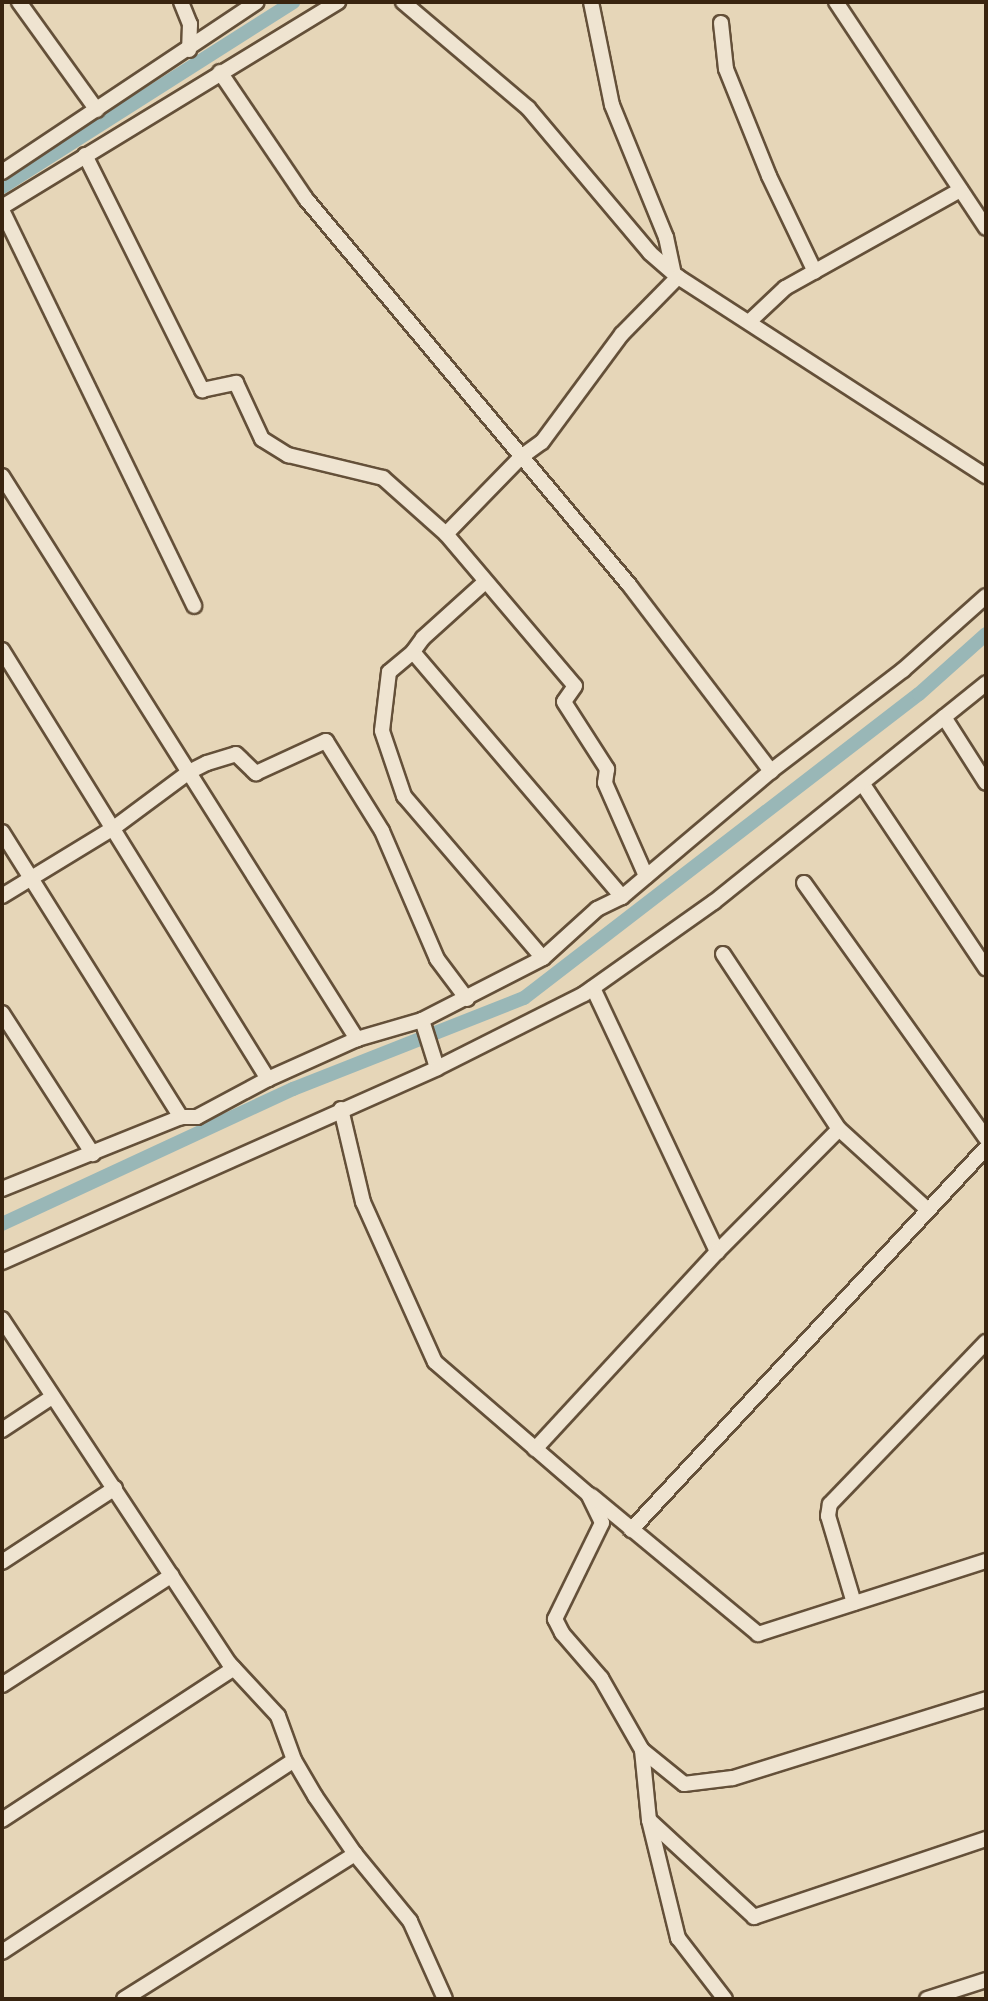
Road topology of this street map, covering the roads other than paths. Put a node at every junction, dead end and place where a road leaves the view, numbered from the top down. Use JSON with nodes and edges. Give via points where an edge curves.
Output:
{"nodes":[{"id":1,"x":19,"y":2,"type":"edge"},
{"id":2,"x":181,"y":2,"type":"edge"},
{"id":3,"x":257,"y":2,"type":"edge"},
{"id":4,"x":338,"y":2,"type":"edge"},
{"id":5,"x":403,"y":2,"type":"edge"},
{"id":6,"x":591,"y":2,"type":"edge"},
{"id":7,"x":836,"y":2,"type":"edge"},
{"id":8,"x":721,"y":23,"type":"dead end"},
{"id":9,"x":189,"y":50,"type":"junction"},
{"id":10,"x":220,"y":72,"type":"junction"},
{"id":11,"x":97,"y":110,"type":"junction"},
{"id":12,"x":85,"y":155,"type":"junction"},
{"id":13,"x":2,"y":172,"type":"edge"},
{"id":14,"x":960,"y":190,"type":"junction"},
{"id":15,"x":2,"y":209,"type":"edge"},
{"id":16,"x":986,"y":228,"type":"edge"},
{"id":17,"x":815,"y":272,"type":"junction"},
{"id":18,"x":675,"y":274,"type":"junction"},
{"id":19,"x":750,"y":321,"type":"junction"},
{"id":20,"x":521,"y":457,"type":"junction"},
{"id":21,"x":2,"y":476,"type":"edge"},
{"id":22,"x":986,"y":476,"type":"edge"},
{"id":23,"x":446,"y":534,"type":"junction"},
{"id":24,"x":485,"y":582,"type":"junction"},
{"id":25,"x":986,"y":596,"type":"edge"},
{"id":26,"x":194,"y":606,"type":"dead end"},
{"id":27,"x":2,"y":650,"type":"edge"},
{"id":28,"x":413,"y":652,"type":"junction"},
{"id":29,"x":986,"y":683,"type":"edge"},
{"id":30,"x":944,"y":717,"type":"junction"},
{"id":31,"x":771,"y":771,"type":"junction"},
{"id":32,"x":189,"y":772,"type":"junction"},
{"id":33,"x":862,"y":783,"type":"junction"},
{"id":34,"x":986,"y":783,"type":"edge"},
{"id":35,"x":115,"y":827,"type":"junction"},
{"id":36,"x":2,"y":832,"type":"edge"},
{"id":37,"x":30,"y":876,"type":"junction"},
{"id":38,"x":646,"y":876,"type":"junction"},
{"id":39,"x":804,"y":883,"type":"dead end"},
{"id":40,"x":2,"y":896,"type":"edge"},
{"id":41,"x":622,"y":897,"type":"junction"},
{"id":42,"x":723,"y":954,"type":"dead end"},
{"id":43,"x":543,"y":958,"type":"junction"},
{"id":44,"x":986,"y":968,"type":"edge"},
{"id":45,"x":593,"y":988,"type":"junction"},
{"id":46,"x":467,"y":999,"type":"junction"},
{"id":47,"x":2,"y":1013,"type":"edge"},
{"id":48,"x":422,"y":1020,"type":"junction"},
{"id":49,"x":357,"y":1039,"type":"junction"},
{"id":50,"x":437,"y":1068,"type":"junction"},
{"id":51,"x":268,"y":1079,"type":"junction"},
{"id":52,"x":341,"y":1109,"type":"junction"},
{"id":53,"x":181,"y":1117,"type":"junction"},
{"id":54,"x":839,"y":1129,"type":"junction"},
{"id":55,"x":986,"y":1138,"type":"edge"},
{"id":56,"x":986,"y":1148,"type":"edge"},
{"id":57,"x":93,"y":1154,"type":"junction"},
{"id":58,"x":2,"y":1189,"type":"edge"},
{"id":59,"x":927,"y":1209,"type":"junction"},
{"id":60,"x":717,"y":1252,"type":"junction"},
{"id":61,"x":2,"y":1262,"type":"edge"},
{"id":62,"x":2,"y":1319,"type":"edge"},
{"id":63,"x":986,"y":1342,"type":"edge"},
{"id":64,"x":52,"y":1397,"type":"junction"},
{"id":65,"x":2,"y":1430,"type":"edge"},
{"id":66,"x":535,"y":1449,"type":"junction"},
{"id":67,"x":115,"y":1488,"type":"junction"},
{"id":68,"x":588,"y":1494,"type":"junction"},
{"id":69,"x":631,"y":1530,"type":"junction"},
{"id":70,"x":986,"y":1561,"type":"edge"},
{"id":71,"x":2,"y":1562,"type":"edge"},
{"id":72,"x":172,"y":1575,"type":"junction"},
{"id":73,"x":854,"y":1603,"type":"junction"},
{"id":74,"x":234,"y":1668,"type":"junction"},
{"id":75,"x":2,"y":1685,"type":"edge"},
{"id":76,"x":986,"y":1699,"type":"edge"},
{"id":77,"x":642,"y":1750,"type":"junction"},
{"id":78,"x":294,"y":1760,"type":"junction"},
{"id":79,"x":2,"y":1820,"type":"edge"},
{"id":80,"x":649,"y":1820,"type":"junction"},
{"id":81,"x":986,"y":1839,"type":"edge"},
{"id":82,"x":355,"y":1854,"type":"junction"},
{"id":83,"x":2,"y":1952,"type":"edge"},
{"id":84,"x":986,"y":1980,"type":"edge"},
{"id":85,"x":124,"y":1999,"type":"edge"},
{"id":86,"x":445,"y":1999,"type":"edge"},
{"id":87,"x":725,"y":1999,"type":"edge"},
{"id":88,"x":927,"y":1999,"type":"edge"}],
"edges":[{"from":1,"to":11,"type":"street"},
{"from":2,"to":9,"type":"street","via":[[190,24]]},
{"from":3,"to":9,"type":"street"},
{"from":4,"to":10,"type":"street"},
{"from":5,"to":18,"type":"street","via":[[528,108],[650,253]]},
{"from":6,"to":18,"type":"street","via":[[612,105],[666,237]]},
{"from":7,"to":14,"type":"street"},
{"from":8,"to":17,"type":"street","via":[[726,69]]},
{"from":9,"to":11,"type":"street"},
{"from":10,"to":12,"type":"street"},
{"from":10,"to":20,"type":"street","via":[[306,199]]},
{"from":11,"to":13,"type":"street"},
{"from":12,"to":15,"type":"street"},
{"from":12,"to":23,"type":"street","via":[[202,390],[236,383],[262,439],[288,455],[383,478]]},
{"from":14,"to":16,"type":"street"},
{"from":14,"to":17,"type":"street"},
{"from":15,"to":26,"type":"street"},
{"from":17,"to":19,"type":"street","via":[[785,288]]},
{"from":18,"to":19,"type":"street"},
{"from":18,"to":20,"type":"street","via":[[622,334],[542,442]]},
{"from":19,"to":22,"type":"street"},
{"from":20,"to":23,"type":"street"},
{"from":20,"to":31,"type":"street","via":[[630,586]]},
{"from":21,"to":32,"type":"street"},
{"from":23,"to":24,"type":"street"},
{"from":24,"to":28,"type":"street"},
{"from":24,"to":38,"type":"street","via":[[575,686],[564,702],[607,769],[605,783]]},
{"from":25,"to":31,"type":"street","via":[[903,670]]},
{"from":27,"to":35,"type":"street"},
{"from":28,"to":41,"type":"street"},
{"from":28,"to":43,"type":"street","via":[[389,672],[382,731],[404,796]]},
{"from":29,"to":30,"type":"street"},
{"from":30,"to":33,"type":"street"},
{"from":30,"to":34,"type":"street"},
{"from":31,"to":38,"type":"street"},
{"from":32,"to":35,"type":"street"},
{"from":32,"to":46,"type":"street","via":[[236,754],[256,773],[326,741],[382,831],[437,959]]},
{"from":32,"to":49,"type":"street"},
{"from":33,"to":44,"type":"street"},
{"from":33,"to":45,"type":"street","via":[[714,902]]},
{"from":35,"to":37,"type":"street"},
{"from":35,"to":51,"type":"street"},
{"from":36,"to":37,"type":"street"},
{"from":37,"to":40,"type":"street"},
{"from":37,"to":53,"type":"street"},
{"from":38,"to":41,"type":"street"},
{"from":39,"to":55,"type":"street"},
{"from":41,"to":43,"type":"street","via":[[597,909]]},
{"from":42,"to":54,"type":"street"},
{"from":43,"to":46,"type":"street"},
{"from":45,"to":50,"type":"street"},
{"from":45,"to":60,"type":"street"},
{"from":46,"to":48,"type":"street"},
{"from":47,"to":57,"type":"street"},
{"from":48,"to":49,"type":"street"},
{"from":48,"to":50,"type":"street"},
{"from":49,"to":51,"type":"street"},
{"from":50,"to":52,"type":"street"},
{"from":51,"to":53,"type":"street","via":[[197,1117]]},
{"from":52,"to":61,"type":"street"},
{"from":52,"to":66,"type":"street","via":[[363,1202],[435,1362]]},
{"from":53,"to":57,"type":"street"},
{"from":54,"to":59,"type":"street"},
{"from":54,"to":60,"type":"street"},
{"from":56,"to":59,"type":"street"},
{"from":57,"to":58,"type":"street"},
{"from":59,"to":69,"type":"street"},
{"from":60,"to":66,"type":"street"},
{"from":62,"to":64,"type":"street"},
{"from":63,"to":73,"type":"street","via":[[830,1504],[828,1516]]},
{"from":64,"to":65,"type":"street"},
{"from":64,"to":67,"type":"street"},
{"from":66,"to":68,"type":"street"},
{"from":67,"to":71,"type":"street"},
{"from":67,"to":72,"type":"street"},
{"from":68,"to":69,"type":"street"},
{"from":68,"to":77,"type":"street","via":[[602,1523],[555,1619],[601,1678]]},
{"from":69,"to":73,"type":"street","via":[[758,1634]]},
{"from":70,"to":73,"type":"street"},
{"from":72,"to":74,"type":"street"},
{"from":72,"to":75,"type":"street"},
{"from":74,"to":78,"type":"street","via":[[278,1716]]},
{"from":74,"to":79,"type":"street"},
{"from":76,"to":77,"type":"street","via":[[733,1778],[684,1784]]},
{"from":77,"to":80,"type":"street"},
{"from":78,"to":82,"type":"street"},
{"from":78,"to":83,"type":"street"},
{"from":80,"to":81,"type":"street","via":[[754,1917]]},
{"from":80,"to":87,"type":"street","via":[[678,1938]]},
{"from":82,"to":85,"type":"street"},
{"from":82,"to":86,"type":"street","via":[[410,1921]]},
{"from":84,"to":88,"type":"street"}]}
